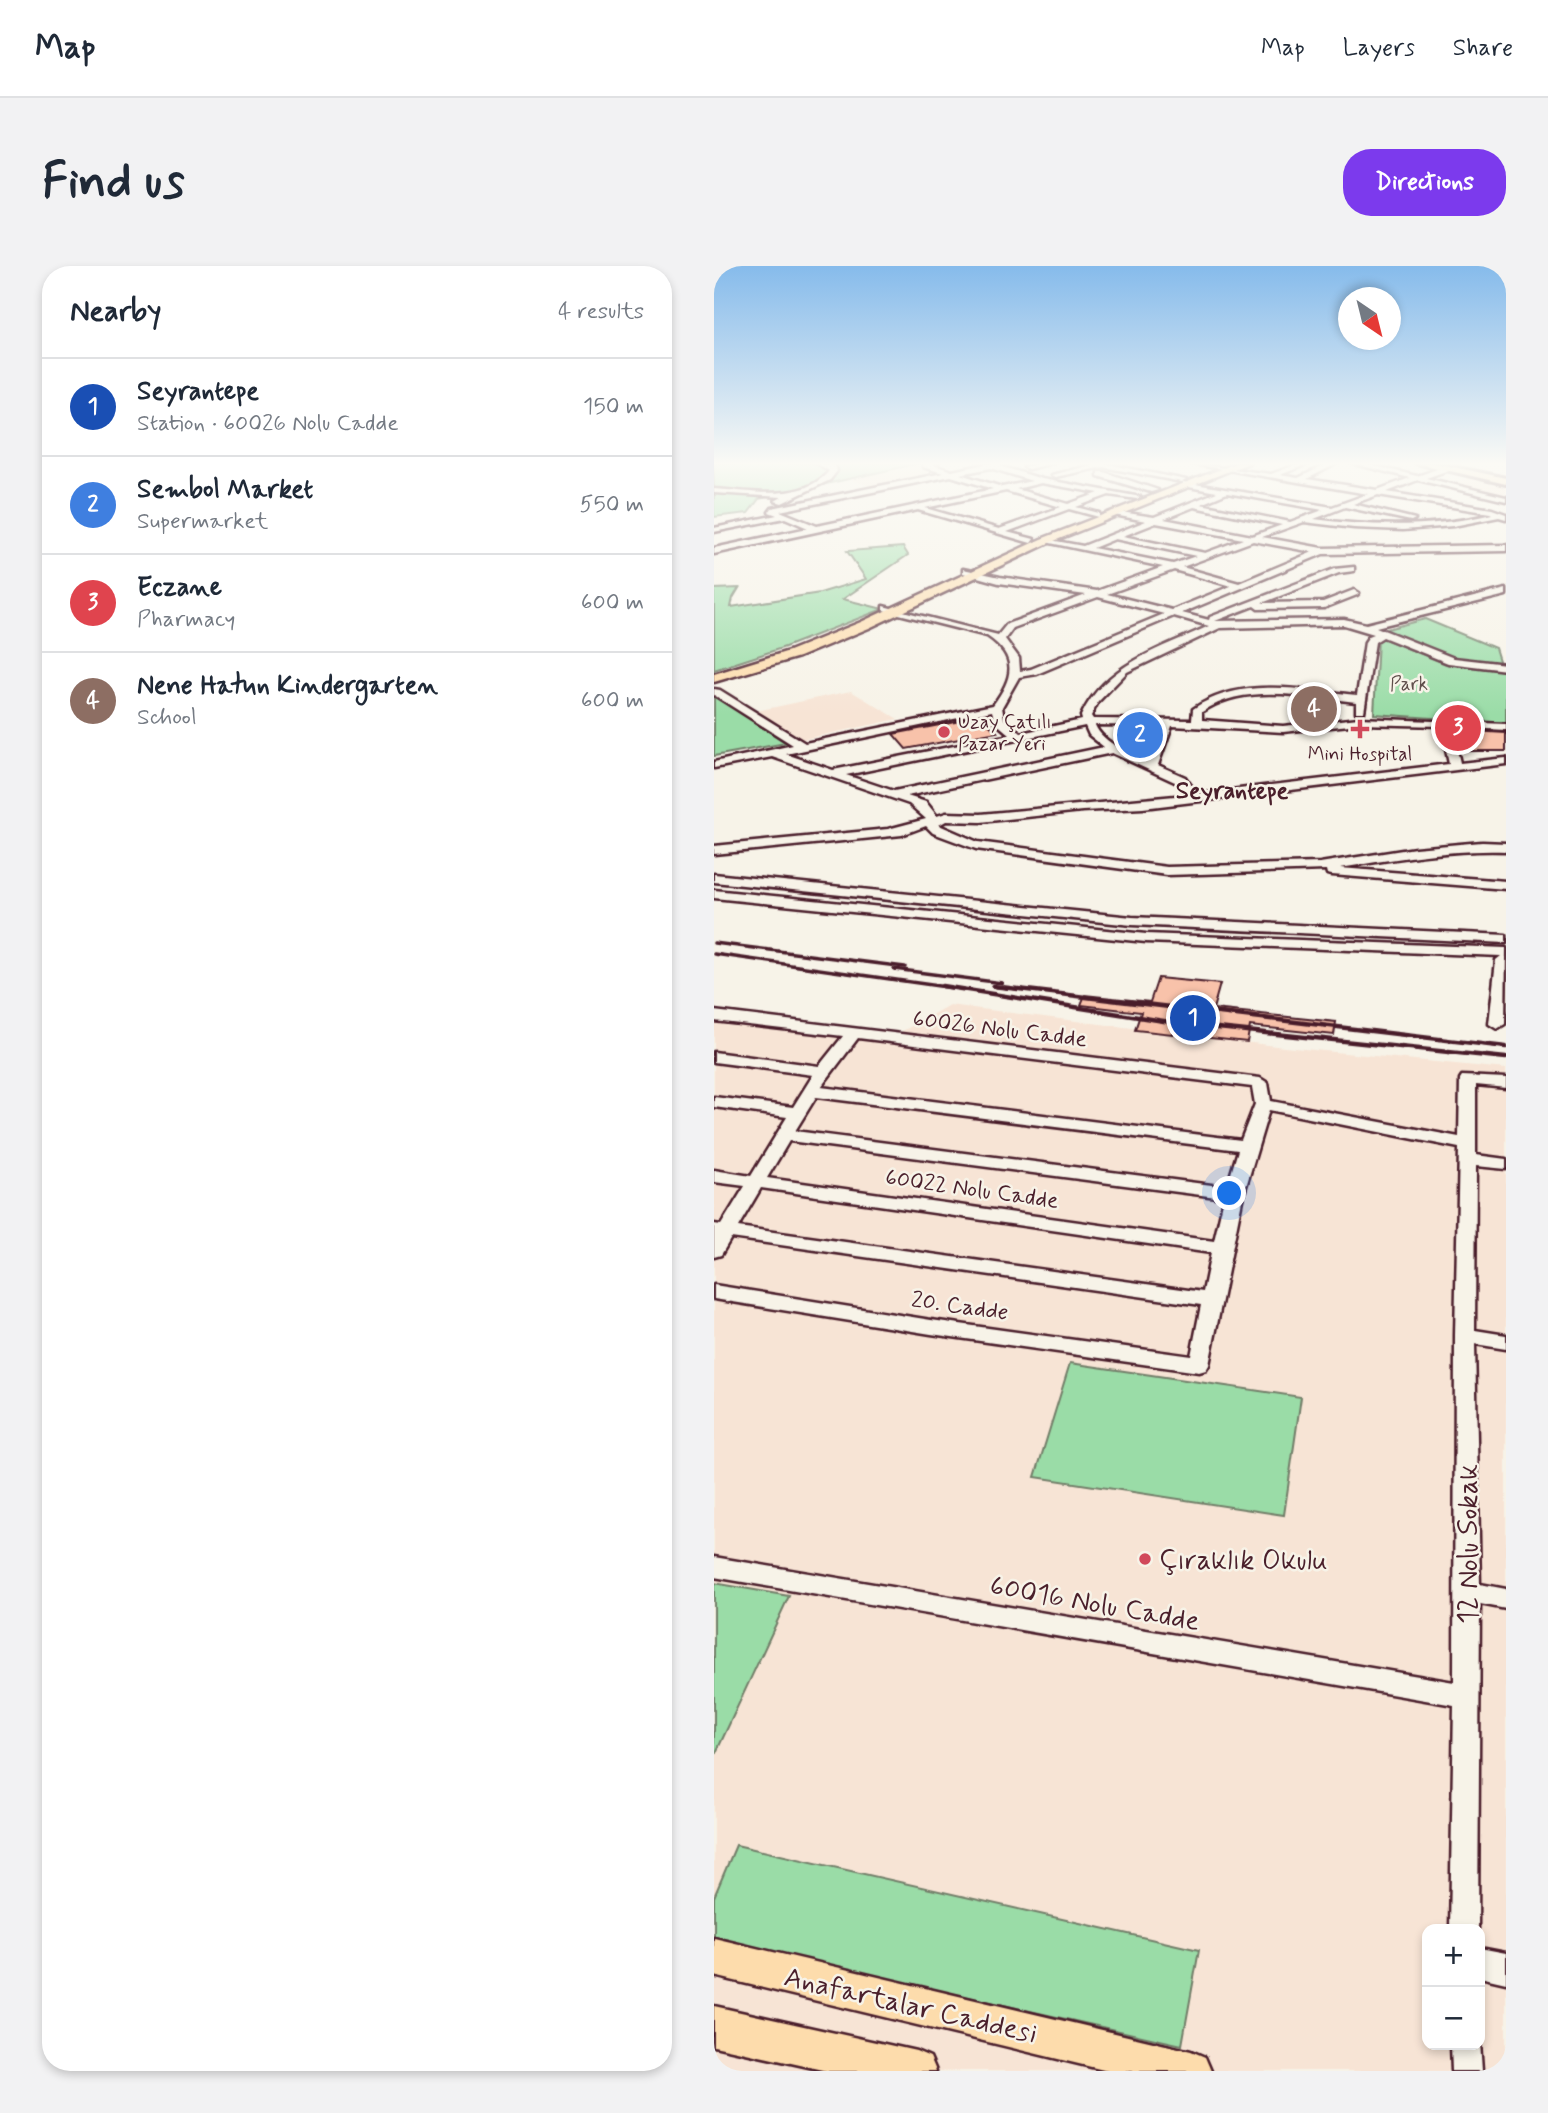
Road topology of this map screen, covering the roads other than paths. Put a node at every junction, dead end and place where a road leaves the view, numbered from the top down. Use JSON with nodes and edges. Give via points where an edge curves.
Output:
{"nodes":[{"id":1,"x":733,"y":547,"type":"edge"},
{"id":2,"x":1016,"y":547,"type":"edge"},
{"id":3,"x":1025,"y":547,"type":"edge"},
{"id":4,"x":1079,"y":547,"type":"edge"},
{"id":5,"x":1088,"y":547,"type":"edge"},
{"id":6,"x":1167,"y":547,"type":"edge"},
{"id":7,"x":1225,"y":547,"type":"edge"},
{"id":8,"x":1301,"y":547,"type":"edge"},
{"id":9,"x":1506,"y":548,"type":"edge"},
{"id":10,"x":1084,"y":549,"type":"junction"},
{"id":11,"x":714,"y":551,"type":"edge"},
{"id":12,"x":1322,"y":551,"type":"junction"},
{"id":13,"x":1204,"y":555,"type":"junction"},
{"id":14,"x":1174,"y":566,"type":"junction"},
{"id":15,"x":1351,"y":569,"type":"dead end"},
{"id":16,"x":970,"y":573,"type":"junction"},
{"id":17,"x":1241,"y":586,"type":"junction"},
{"id":18,"x":1506,"y":592,"type":"edge"},
{"id":19,"x":1354,"y":593,"type":"dead end"},
{"id":20,"x":1097,"y":594,"type":"junction"},
{"id":21,"x":1250,"y":606,"type":"junction"},
{"id":22,"x":888,"y":611,"type":"junction"},
{"id":23,"x":1169,"y":613,"type":"junction"},
{"id":24,"x":1206,"y":622,"type":"junction"},
{"id":25,"x":1218,"y":625,"type":"junction"},
{"id":26,"x":1366,"y":627,"type":"junction"},
{"id":27,"x":1382,"y":634,"type":"junction"},
{"id":28,"x":1000,"y":639,"type":"junction"},
{"id":29,"x":1506,"y":667,"type":"edge"},
{"id":30,"x":1017,"y":674,"type":"junction"},
{"id":31,"x":714,"y":675,"type":"edge"},
{"id":32,"x":716,"y":692,"type":"dead end"},
{"id":33,"x":1361,"y":699,"type":"junction"},
{"id":34,"x":997,"y":708,"type":"junction"},
{"id":35,"x":1359,"y":721,"type":"junction"},
{"id":36,"x":1090,"y":722,"type":"junction"},
{"id":37,"x":1168,"y":722,"type":"junction"},
{"id":38,"x":1197,"y":723,"type":"junction"},
{"id":39,"x":1446,"y":723,"type":"junction"},
{"id":40,"x":1506,"y":727,"type":"edge"},
{"id":41,"x":1018,"y":736,"type":"junction"},
{"id":42,"x":802,"y":746,"type":"junction"},
{"id":43,"x":1113,"y":749,"type":"junction"},
{"id":44,"x":771,"y":752,"type":"junction"},
{"id":45,"x":1506,"y":761,"type":"edge"},
{"id":46,"x":714,"y":762,"type":"edge"},
{"id":47,"x":1152,"y":766,"type":"junction"},
{"id":48,"x":1455,"y":767,"type":"junction"},
{"id":49,"x":832,"y":774,"type":"junction"},
{"id":50,"x":892,"y":796,"type":"junction"},
{"id":51,"x":1194,"y":798,"type":"junction"},
{"id":52,"x":913,"y":802,"type":"junction"},
{"id":53,"x":1107,"y":808,"type":"junction"},
{"id":54,"x":959,"y":816,"type":"junction"},
{"id":55,"x":935,"y":826,"type":"junction"},
{"id":56,"x":964,"y":829,"type":"junction"},
{"id":57,"x":976,"y":845,"type":"junction"},
{"id":58,"x":1506,"y":847,"type":"edge"},
{"id":59,"x":714,"y":850,"type":"edge"},
{"id":60,"x":1320,"y":867,"type":"junction"},
{"id":61,"x":714,"y":878,"type":"edge"},
{"id":62,"x":1506,"y":885,"type":"edge"},
{"id":63,"x":714,"y":894,"type":"edge"},
{"id":64,"x":714,"y":903,"type":"edge"},
{"id":65,"x":1506,"y":939,"type":"edge"},
{"id":66,"x":1505,"y":957,"type":"edge"},
{"id":67,"x":714,"y":1016,"type":"edge"},
{"id":68,"x":1497,"y":1024,"type":"dead end"},
{"id":69,"x":853,"y":1034,"type":"junction"},
{"id":70,"x":714,"y":1057,"type":"edge"},
{"id":71,"x":823,"y":1071,"type":"junction"},
{"id":72,"x":1506,"y":1083,"type":"edge"},
{"id":73,"x":811,"y":1091,"type":"junction"},
{"id":74,"x":714,"y":1102,"type":"edge"},
{"id":75,"x":1263,"y":1104,"type":"junction"},
{"id":76,"x":797,"y":1113,"type":"junction"},
{"id":77,"x":785,"y":1135,"type":"junction"},
{"id":78,"x":1246,"y":1146,"type":"junction"},
{"id":79,"x":1466,"y":1151,"type":"junction"},
{"id":80,"x":1506,"y":1164,"type":"edge"},
{"id":81,"x":714,"y":1176,"type":"edge"},
{"id":82,"x":757,"y":1182,"type":"junction"},
{"id":83,"x":1233,"y":1193,"type":"junction"},
{"id":84,"x":719,"y":1231,"type":"edge"},
{"id":85,"x":1222,"y":1248,"type":"junction"},
{"id":86,"x":714,"y":1251,"type":"edge"},
{"id":87,"x":714,"y":1292,"type":"edge"},
{"id":88,"x":1212,"y":1300,"type":"junction"},
{"id":89,"x":1465,"y":1335,"type":"junction"},
{"id":90,"x":1506,"y":1342,"type":"edge"},
{"id":91,"x":714,"y":1567,"type":"edge"},
{"id":92,"x":1468,"y":1592,"type":"junction"},
{"id":93,"x":1506,"y":1599,"type":"edge"},
{"id":94,"x":1467,"y":1696,"type":"junction"},
{"id":95,"x":1464,"y":1924,"type":"edge"},
{"id":96,"x":714,"y":1957,"type":"edge"},
{"id":97,"x":1485,"y":1964,"type":"edge"},
{"id":98,"x":1506,"y":1968,"type":"edge"},
{"id":99,"x":714,"y":2026,"type":"edge"},
{"id":100,"x":1466,"y":2050,"type":"edge"},
{"id":101,"x":916,"y":2071,"type":"edge"},
{"id":102,"x":1191,"y":2071,"type":"edge"},
{"id":103,"x":1467,"y":2071,"type":"edge"}],
"edges":[{"from":1,"to":11,"type":"street"},
{"from":2,"to":16,"type":"main road"},
{"from":3,"to":16,"type":"main road"},
{"from":4,"to":10,"type":"street"},
{"from":5,"to":10,"type":"street"},
{"from":6,"to":13,"type":"street"},
{"from":7,"to":13,"type":"street"},
{"from":8,"to":12,"type":"street"},
{"from":9,"to":12,"type":"street"},
{"from":10,"to":14,"type":"street"},
{"from":12,"to":17,"type":"street"},
{"from":13,"to":14,"type":"street"},
{"from":14,"to":17,"type":"street"},
{"from":14,"to":20,"type":"street"},
{"from":15,"to":21,"type":"street"},
{"from":16,"to":20,"type":"street"},
{"from":16,"to":22,"type":"main road"},
{"from":17,"to":23,"type":"street"},
{"from":18,"to":26,"type":"street"},
{"from":19,"to":21,"type":"street","via":[[1324,605]]},
{"from":20,"to":23,"type":"street"},
{"from":20,"to":28,"type":"street","via":[[1010,626]]},
{"from":21,"to":24,"type":"street"},
{"from":22,"to":28,"type":"street"},
{"from":22,"to":31,"type":"main road","via":[[794,654]]},
{"from":23,"to":24,"type":"street"},
{"from":23,"to":30,"type":"street","via":[[1033,672]]},
{"from":24,"to":25,"type":"street"},
{"from":25,"to":26,"type":"street","via":[[1344,622]]},
{"from":25,"to":36,"type":"street","via":[[1124,670],[1093,701],[1086,716]]},
{"from":26,"to":27,"type":"street"},
{"from":27,"to":29,"type":"street","via":[[1452,661]]},
{"from":27,"to":33,"type":"street","via":[[1370,642]]},
{"from":28,"to":30,"type":"street","via":[[1007,645]]},
{"from":30,"to":34,"type":"street"},
{"from":32,"to":42,"type":"street"},
{"from":33,"to":35,"type":"street"},
{"from":33,"to":38,"type":"street","via":[[1227,695],[1203,704],[1196,711]]},
{"from":34,"to":41,"type":"street","via":[[999,719]]},
{"from":34,"to":42,"type":"street"},
{"from":35,"to":38,"type":"street","via":[[1283,729]]},
{"from":35,"to":39,"type":"street"},
{"from":36,"to":37,"type":"street"},
{"from":36,"to":41,"type":"street"},
{"from":36,"to":43,"type":"street","via":[[1093,733]]},
{"from":37,"to":38,"type":"street"},
{"from":37,"to":47,"type":"street"},
{"from":39,"to":40,"type":"street"},
{"from":39,"to":48,"type":"street"},
{"from":41,"to":49,"type":"street"},
{"from":42,"to":44,"type":"street"},
{"from":43,"to":47,"type":"street"},
{"from":43,"to":50,"type":"street"},
{"from":44,"to":46,"type":"street"},
{"from":44,"to":49,"type":"street"},
{"from":45,"to":48,"type":"street"},
{"from":47,"to":51,"type":"street","via":[[1181,779]]},
{"from":48,"to":51,"type":"street"},
{"from":49,"to":50,"type":"street"},
{"from":50,"to":52,"type":"street"},
{"from":51,"to":53,"type":"street"},
{"from":52,"to":54,"type":"street"},
{"from":52,"to":55,"type":"street","via":[[928,812]]},
{"from":53,"to":54,"type":"street"},
{"from":53,"to":56,"type":"street"},
{"from":54,"to":55,"type":"street"},
{"from":54,"to":56,"type":"street","via":[[966,819]]},
{"from":55,"to":56,"type":"street"},
{"from":55,"to":57,"type":"street"},
{"from":55,"to":59,"type":"street"},
{"from":56,"to":57,"type":"street"},
{"from":57,"to":60,"type":"street","via":[[1167,871]]},
{"from":58,"to":60,"type":"street","via":[[1415,852]]},
{"from":60,"to":62,"type":"street"},
{"from":61,"to":65,"type":"street","via":[[1132,921]]},
{"from":63,"to":66,"type":"street","via":[[1146,938]]},
{"from":64,"to":66,"type":"street","via":[[1147,946]]},
{"from":66,"to":68,"type":"street"},
{"from":67,"to":69,"type":"street","name":"60026 Nolu Cadde"},
{"from":69,"to":71,"type":"street"},
{"from":69,"to":75,"type":"street","name":"60026 Nolu Cadde","via":[[1260,1083]]},
{"from":70,"to":71,"type":"street"},
{"from":71,"to":73,"type":"street"},
{"from":72,"to":79,"type":"street","name":"12 Nolu Sokak","via":[[1468,1079]]},
{"from":73,"to":76,"type":"street"},
{"from":73,"to":78,"type":"street"},
{"from":74,"to":76,"type":"street"},
{"from":75,"to":78,"type":"street"},
{"from":75,"to":79,"type":"street"},
{"from":76,"to":77,"type":"street"},
{"from":77,"to":82,"type":"street"},
{"from":77,"to":83,"type":"street"},
{"from":78,"to":83,"type":"street"},
{"from":79,"to":80,"type":"street"},
{"from":79,"to":89,"type":"street","name":"12 Nolu Sokak"},
{"from":81,"to":82,"type":"street","name":"60022 Nolu Cadde"},
{"from":82,"to":84,"type":"street"},
{"from":82,"to":85,"type":"street","name":"60022 Nolu Cadde"},
{"from":83,"to":85,"type":"street"},
{"from":84,"to":86,"type":"street"},
{"from":84,"to":88,"type":"street"},
{"from":85,"to":88,"type":"street"},
{"from":87,"to":88,"type":"street","name":"20. Cadde","via":[[1199,1365]]},
{"from":89,"to":90,"type":"street"},
{"from":89,"to":92,"type":"street","name":"12 Nolu Sokak"},
{"from":91,"to":94,"type":"street","name":"60016 Nolu Cadde"},
{"from":92,"to":93,"type":"street"},
{"from":92,"to":94,"type":"street","name":"12 Nolu Sokak"},
{"from":94,"to":95,"type":"street","name":"12 Nolu Sokak"},
{"from":96,"to":102,"type":"main road","name":"Anafartalar Caddesi"},
{"from":97,"to":98,"type":"street"},
{"from":99,"to":101,"type":"main road"},
{"from":100,"to":103,"type":"street"}]}
